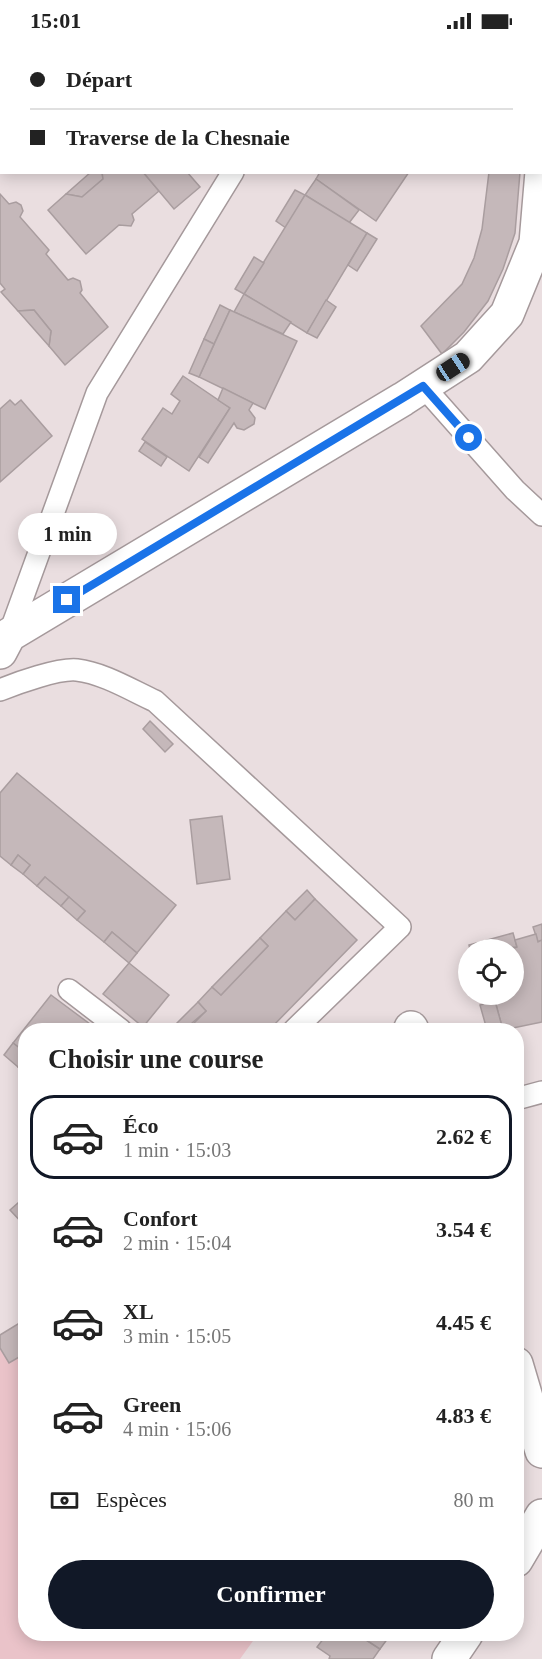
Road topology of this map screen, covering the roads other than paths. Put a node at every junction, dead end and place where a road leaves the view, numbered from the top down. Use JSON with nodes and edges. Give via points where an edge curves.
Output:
{"nodes":[{"id":1,"x":232,"y":174,"type":"edge"},
{"id":2,"x":542,"y":174,"type":"edge"},
{"id":3,"x":423,"y":386,"type":"junction"},
{"id":4,"x":542,"y":515,"type":"edge"},
{"id":5,"x":5,"y":644,"type":"edge"},
{"id":6,"x":0,"y":690,"type":"edge"},
{"id":7,"x":69,"y":990,"type":"dead end"},
{"id":8,"x":112,"y":1023,"type":"edge"},
{"id":9,"x":301,"y":1023,"type":"edge"},
{"id":10,"x":542,"y":1092,"type":"edge"},
{"id":11,"x":524,"y":1097,"type":"edge"},
{"id":12,"x":524,"y":1391,"type":"edge"},
{"id":13,"x":542,"y":1451,"type":"edge"},
{"id":14,"x":542,"y":1516,"type":"edge"},
{"id":15,"x":524,"y":1546,"type":"edge"},
{"id":16,"x":461,"y":1641,"type":"edge"},
{"id":17,"x":449,"y":1659,"type":"edge"}],
"edges":[{"from":1,"to":5,"type":"lane","via":[[97,393]]},
{"from":2,"to":3,"type":"street","via":[[536,243],[507,314],[468,357]]},
{"from":3,"to":4,"type":"lane"},
{"from":3,"to":5,"type":"street"},
{"from":6,"to":9,"type":"lane","via":[[75,669],[155,701],[400,927]]},
{"from":7,"to":8,"type":"lane"},
{"from":10,"to":11,"type":"lane"},
{"from":12,"to":13,"type":"street"},
{"from":14,"to":15,"type":"street"},
{"from":16,"to":17,"type":"street"}]}
